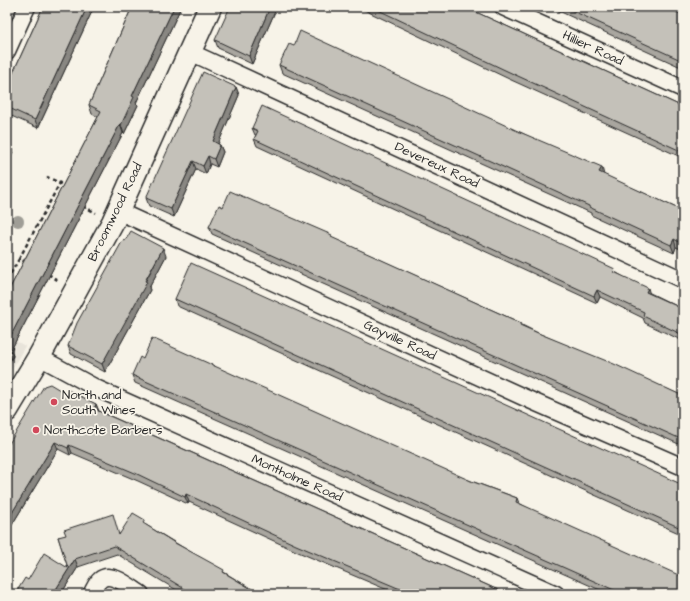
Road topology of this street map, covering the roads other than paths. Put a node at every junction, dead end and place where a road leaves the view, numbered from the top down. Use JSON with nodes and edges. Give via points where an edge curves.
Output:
{"nodes":[{"id":1,"x":27,"y":7,"type":"edge"},
{"id":2,"x":210,"y":7,"type":"edge"},
{"id":3,"x":503,"y":7,"type":"edge"},
{"id":4,"x":7,"y":51,"type":"edge"},
{"id":5,"x":190,"y":52,"type":"junction"},
{"id":6,"x":683,"y":89,"type":"edge"},
{"id":7,"x":115,"y":216,"type":"junction"},
{"id":8,"x":683,"y":280,"type":"edge"},
{"id":9,"x":39,"y":357,"type":"junction"},
{"id":10,"x":7,"y":410,"type":"edge"},
{"id":11,"x":683,"y":467,"type":"edge"},
{"id":12,"x":91,"y":594,"type":"edge"},
{"id":13,"x":141,"y":594,"type":"edge"},
{"id":14,"x":556,"y":594,"type":"edge"}],
"edges":[{"from":1,"to":4,"type":"street"},
{"from":2,"to":5,"type":"street","name":"Broomwood Road"},
{"from":3,"to":6,"type":"street","name":"Hillier Road"},
{"from":5,"to":7,"type":"street","name":"Broomwood Road"},
{"from":5,"to":8,"type":"street","name":"Devereux Road"},
{"from":7,"to":9,"type":"street","name":"Broomwood Road"},
{"from":7,"to":11,"type":"street","name":"Gayville Road"},
{"from":9,"to":10,"type":"street","name":"Broomwood Road"},
{"from":9,"to":14,"type":"street","name":"Montholme Road","via":[[98,389]]},
{"from":12,"to":13,"type":"street","via":[[100,580],[107,577],[116,579]]}]}
